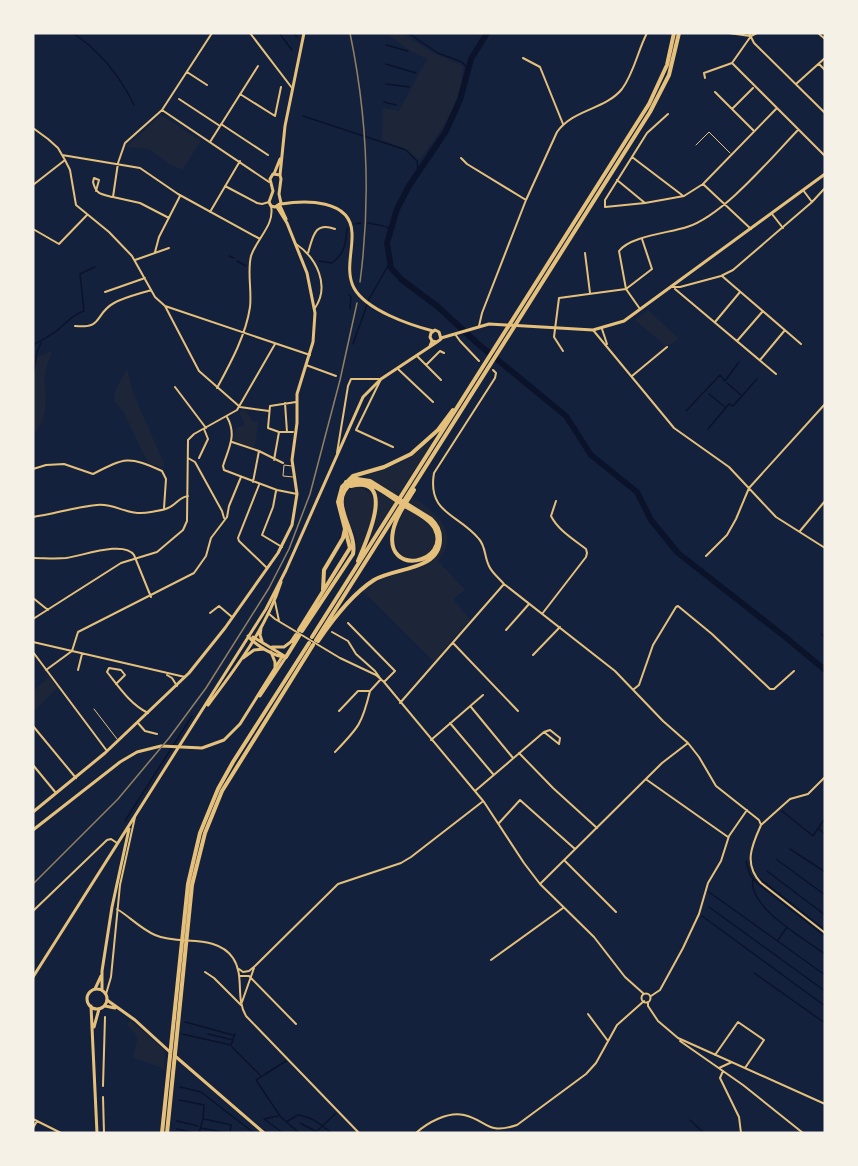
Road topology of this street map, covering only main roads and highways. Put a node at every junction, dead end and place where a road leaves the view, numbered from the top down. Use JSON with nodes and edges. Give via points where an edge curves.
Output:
{"nodes":[{"id":1,"x":304,"y":33,"type":"edge"},
{"id":2,"x":674,"y":33,"type":"edge"},
{"id":3,"x":679,"y":33,"type":"edge"},
{"id":4,"x":282,"y":155,"type":"junction"},
{"id":5,"x":825,"y":174,"type":"edge"},
{"id":6,"x":273,"y":175,"type":"junction"},
{"id":7,"x":280,"y":175,"type":"junction"},
{"id":8,"x":280,"y":198,"type":"junction"},
{"id":9,"x":293,"y":202,"type":"junction"},
{"id":10,"x":279,"y":206,"type":"junction"},
{"id":11,"x":517,"y":317,"type":"junction"},
{"id":12,"x":423,"y":328,"type":"junction"},
{"id":13,"x":434,"y":331,"type":"junction"},
{"id":14,"x":440,"y":333,"type":"junction"},
{"id":15,"x":453,"y":334,"type":"junction"},
{"id":16,"x":430,"y":336,"type":"junction"},
{"id":17,"x":441,"y":338,"type":"junction"},
{"id":18,"x":434,"y":342,"type":"junction"},
{"id":19,"x":484,"y":370,"type":"junction"},
{"id":20,"x":466,"y":393,"type":"junction"},
{"id":21,"x":439,"y":445,"type":"junction"},
{"id":22,"x":346,"y":485,"type":"junction"},
{"id":23,"x":413,"y":509,"type":"junction"},
{"id":24,"x":345,"y":528,"type":"junction"},
{"id":25,"x":285,"y":573,"type":"junction"},
{"id":26,"x":352,"y":575,"type":"junction"},
{"id":27,"x":322,"y":594,"type":"junction"},
{"id":28,"x":268,"y":611,"type":"junction"},
{"id":29,"x":262,"y":623,"type":"junction"},
{"id":30,"x":248,"y":636,"type":"junction"},
{"id":31,"x":253,"y":639,"type":"junction"},
{"id":32,"x":315,"y":640,"type":"junction"},
{"id":33,"x":292,"y":641,"type":"junction"},
{"id":34,"x":268,"y":648,"type":"junction"},
{"id":35,"x":284,"y":656,"type":"junction"},
{"id":36,"x":239,"y":661,"type":"junction"},
{"id":37,"x":274,"y":670,"type":"junction"},
{"id":38,"x":252,"y":707,"type":"junction"},
{"id":39,"x":201,"y":713,"type":"junction"},
{"id":40,"x":34,"y":811,"type":"edge"},
{"id":41,"x":130,"y":825,"type":"junction"},
{"id":42,"x":33,"y":831,"type":"edge"},
{"id":43,"x":113,"y":852,"type":"junction"},
{"id":44,"x":123,"y":855,"type":"junction"},
{"id":45,"x":102,"y":974,"type":"junction"},
{"id":46,"x":33,"y":978,"type":"edge"},
{"id":47,"x":94,"y":990,"type":"junction"},
{"id":48,"x":102,"y":990,"type":"junction"},
{"id":49,"x":107,"y":1000,"type":"junction"},
{"id":50,"x":91,"y":1006,"type":"junction"},
{"id":51,"x":105,"y":1006,"type":"junction"},
{"id":52,"x":99,"y":1009,"type":"junction"},
{"id":53,"x":117,"y":1009,"type":"junction"},
{"id":54,"x":93,"y":1031,"type":"junction"},
{"id":55,"x":97,"y":1133,"type":"edge"},
{"id":56,"x":162,"y":1133,"type":"edge"},
{"id":57,"x":167,"y":1133,"type":"edge"},
{"id":58,"x":264,"y":1133,"type":"edge"}],
"edges":[{"from":1,"to":4,"type":"main road"},
{"from":2,"to":11,"type":"highway","via":[[667,65],[649,104]]},
{"from":3,"to":11,"type":"highway","via":[[659,97]]},
{"from":4,"to":6,"type":"main road"},
{"from":4,"to":7,"type":"main road"},
{"from":5,"to":15,"type":"main road","via":[[624,321],[593,330],[496,323]]},
{"from":6,"to":7,"type":"main road"},
{"from":6,"to":10,"type":"main road","via":[[270,204]]},
{"from":7,"to":8,"type":"main road"},
{"from":8,"to":9,"type":"main road"},
{"from":8,"to":10,"type":"main road"},
{"from":9,"to":10,"type":"main road"},
{"from":9,"to":12,"type":"main road","via":[[331,206],[347,217],[352,232],[349,271],[357,293]]},
{"from":10,"to":40,"type":"main road","via":[[312,288],[315,308],[310,356],[297,390],[292,466],[297,494],[293,522],[282,547],[186,677],[107,751]]},
{"from":11,"to":19,"type":"highway"},
{"from":12,"to":13,"type":"main road"},
{"from":12,"to":16,"type":"main road"},
{"from":13,"to":14,"type":"main road"},
{"from":13,"to":16,"type":"main road"},
{"from":14,"to":15,"type":"main road"},
{"from":14,"to":17,"type":"main road"},
{"from":15,"to":17,"type":"main road"},
{"from":16,"to":18,"type":"main road"},
{"from":17,"to":18,"type":"main road"},
{"from":18,"to":25,"type":"main road","via":[[381,379],[363,397]]},
{"from":19,"to":20,"type":"highway"},
{"from":19,"to":21,"type":"highway"},
{"from":20,"to":22,"type":"highway","via":[[439,429],[416,451],[392,465],[353,476]]},
{"from":20,"to":26,"type":"highway"},
{"from":21,"to":23,"type":"highway","via":[[394,529],[393,546],[397,554],[415,561],[431,554],[437,537],[430,522]]},
{"from":21,"to":32,"type":"highway"},
{"from":22,"to":23,"type":"highway","via":[[354,479],[367,480]]},
{"from":22,"to":24,"type":"highway","via":[[340,489],[338,499]]},
{"from":22,"to":26,"type":"highway","via":[[364,486],[376,500],[372,525]]},
{"from":22,"to":27,"type":"highway","via":[[341,504],[354,540],[353,554],[301,630]]},
{"from":23,"to":32,"type":"highway","via":[[438,527],[440,544],[434,556],[375,579]]},
{"from":24,"to":27,"type":"highway","via":[[324,570]]},
{"from":24,"to":27,"type":"highway","via":[[350,548]]},
{"from":25,"to":28,"type":"main road"},
{"from":25,"to":28,"type":"main road"},
{"from":26,"to":32,"type":"highway"},
{"from":28,"to":29,"type":"main road"},
{"from":28,"to":30,"type":"main road"},
{"from":29,"to":31,"type":"main road"},
{"from":29,"to":34,"type":"main road","via":[[260,636]]},
{"from":30,"to":31,"type":"main road"},
{"from":30,"to":39,"type":"main road"},
{"from":31,"to":34,"type":"main road"},
{"from":31,"to":36,"type":"main road"},
{"from":33,"to":34,"type":"main road","via":[[282,648]]},
{"from":33,"to":35,"type":"main road"},
{"from":33,"to":35,"type":"highway","via":[[298,636]]},
{"from":34,"to":35,"type":"main road"},
{"from":34,"to":36,"type":"main road","via":[[254,650]]},
{"from":34,"to":37,"type":"main road"},
{"from":35,"to":37,"type":"main road"},
{"from":35,"to":38,"type":"main road"},
{"from":36,"to":39,"type":"main road"},
{"from":37,"to":38,"type":"main road"},
{"from":38,"to":42,"type":"main road","via":[[230,736],[216,744],[202,748],[161,746],[137,752]]},
{"from":39,"to":41,"type":"main road"},
{"from":41,"to":43,"type":"main road"},
{"from":41,"to":44,"type":"main road"},
{"from":43,"to":44,"type":"main road"},
{"from":43,"to":46,"type":"main road"},
{"from":44,"to":45,"type":"main road"},
{"from":45,"to":47,"type":"main road"},
{"from":45,"to":48,"type":"main road"},
{"from":47,"to":48,"type":"main road"},
{"from":47,"to":50,"type":"main road","via":[[88,998]]},
{"from":48,"to":49,"type":"main road"},
{"from":49,"to":51,"type":"main road"},
{"from":49,"to":53,"type":"main road"},
{"from":50,"to":52,"type":"main road"},
{"from":50,"to":54,"type":"main road"},
{"from":51,"to":52,"type":"main road"},
{"from":51,"to":53,"type":"main road"},
{"from":52,"to":54,"type":"main road"},
{"from":53,"to":58,"type":"main road"},
{"from":54,"to":55,"type":"main road"},
{"from":56,"to":57,"type":"highway","via":[[188,884],[200,832],[233,762],[312,645],[222,791],[205,833],[192,885]]}]}
